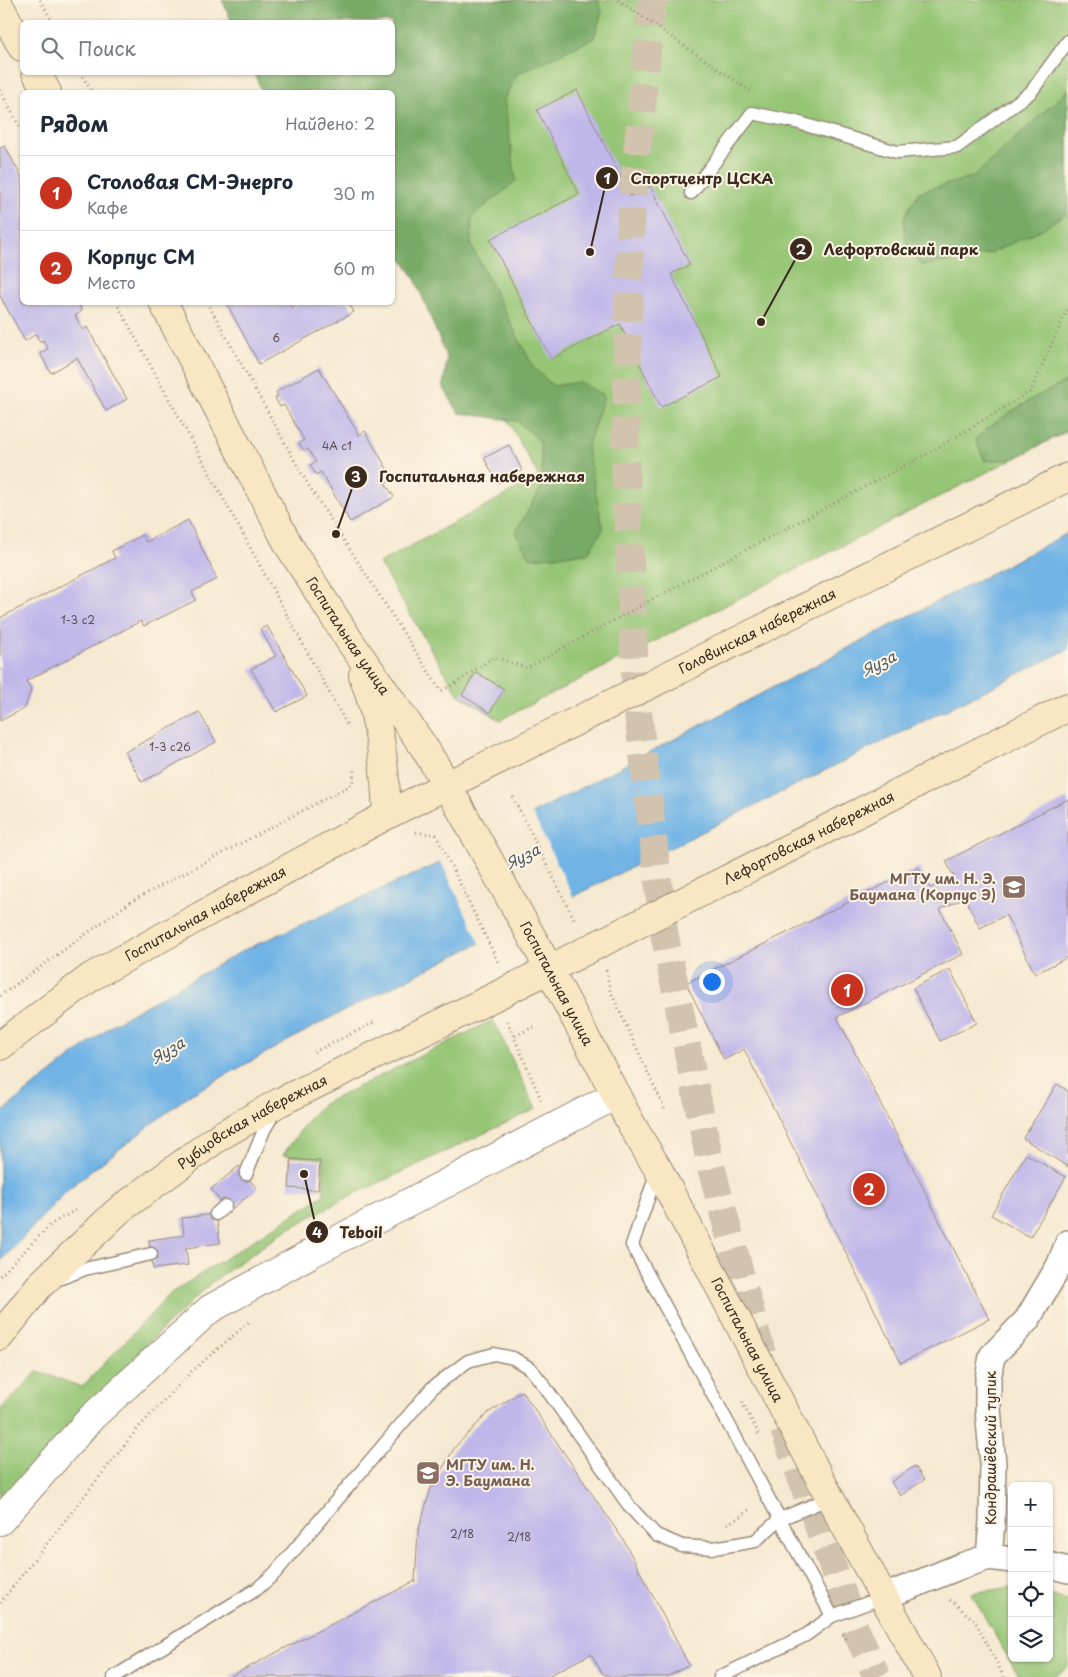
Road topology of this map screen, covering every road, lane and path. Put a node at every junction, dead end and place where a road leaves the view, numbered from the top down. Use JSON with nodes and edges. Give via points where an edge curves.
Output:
{"nodes":[{"id":1,"x":40,"y":0,"type":"edge"},
{"id":2,"x":618,"y":0,"type":"edge"},
{"id":3,"x":0,"y":7,"type":"edge"},
{"id":4,"x":52,"y":20,"type":"edge"},
{"id":5,"x":1068,"y":41,"type":"edge"},
{"id":6,"x":20,"y":44,"type":"edge"},
{"id":7,"x":38,"y":75,"type":"edge"},
{"id":8,"x":82,"y":75,"type":"edge"},
{"id":9,"x":0,"y":90,"type":"edge"},
{"id":10,"x":46,"y":90,"type":"edge"},
{"id":11,"x":91,"y":90,"type":"edge"},
{"id":12,"x":756,"y":94,"type":"dead end"},
{"id":13,"x":20,"y":127,"type":"edge"},
{"id":14,"x":692,"y":193,"type":"dead end"},
{"id":15,"x":118,"y":305,"type":"edge"},
{"id":16,"x":165,"y":305,"type":"edge"},
{"id":17,"x":210,"y":305,"type":"edge"},
{"id":18,"x":1068,"y":307,"type":"edge"},
{"id":19,"x":1068,"y":477,"type":"edge"},
{"id":20,"x":351,"y":643,"type":"junction"},
{"id":21,"x":1068,"y":707,"type":"edge"},
{"id":22,"x":351,"y":731,"type":"dead end"},
{"id":23,"x":354,"y":766,"type":"dead end"},
{"id":24,"x":448,"y":785,"type":"junction"},
{"id":25,"x":514,"y":797,"type":"dead end"},
{"id":26,"x":386,"y":815,"type":"junction"},
{"id":27,"x":413,"y":832,"type":"dead end"},
{"id":28,"x":574,"y":919,"type":"dead end"},
{"id":29,"x":498,"y":962,"type":"dead end"},
{"id":30,"x":548,"y":969,"type":"junction"},
{"id":31,"x":606,"y":970,"type":"dead end"},
{"id":32,"x":0,"y":996,"type":"edge"},
{"id":33,"x":504,"y":1014,"type":"dead end"},
{"id":34,"x":535,"y":1026,"type":"dead end"},
{"id":35,"x":515,"y":1036,"type":"junction"},
{"id":36,"x":0,"y":1046,"type":"edge"},
{"id":37,"x":616,"y":1095,"type":"junction"},
{"id":38,"x":280,"y":1102,"type":"junction"},
{"id":39,"x":543,"y":1105,"type":"dead end"},
{"id":40,"x":666,"y":1112,"type":"dead end"},
{"id":41,"x":658,"y":1169,"type":"junction"},
{"id":42,"x":246,"y":1174,"type":"dead end"},
{"id":43,"x":1068,"y":1243,"type":"edge"},
{"id":44,"x":151,"y":1254,"type":"dead end"},
{"id":45,"x":1063,"y":1268,"type":"edge"},
{"id":46,"x":39,"y":1286,"type":"junction"},
{"id":47,"x":250,"y":1321,"type":"dead end"},
{"id":48,"x":0,"y":1336,"type":"edge"},
{"id":49,"x":766,"y":1494,"type":"junction"},
{"id":50,"x":830,"y":1498,"type":"junction"},
{"id":51,"x":780,"y":1519,"type":"junction"},
{"id":52,"x":0,"y":1521,"type":"edge"},
{"id":53,"x":726,"y":1525,"type":"dead end"},
{"id":54,"x":1000,"y":1559,"type":"edge"},
{"id":55,"x":1053,"y":1566,"type":"edge"},
{"id":56,"x":1068,"y":1570,"type":"edge"},
{"id":57,"x":884,"y":1597,"type":"junction"},
{"id":58,"x":950,"y":1600,"type":"dead end"},
{"id":59,"x":0,"y":1603,"type":"edge"},
{"id":60,"x":832,"y":1616,"type":"junction"},
{"id":61,"x":114,"y":1677,"type":"edge"},
{"id":62,"x":720,"y":1677,"type":"edge"},
{"id":63,"x":927,"y":1677,"type":"edge"},
{"id":64,"x":1004,"y":1677,"type":"edge"}],
"edges":[{"from":1,"to":4,"type":"path"},
{"from":2,"to":12,"type":"path"},
{"from":3,"to":6,"type":"main road"},
{"from":5,"to":14,"type":"lane","via":[[1031,92],[958,147],[896,152],[796,122],[752,113]]},
{"from":7,"to":10,"type":"main road"},
{"from":8,"to":11,"type":"path"},
{"from":9,"to":13,"type":"path"},
{"from":15,"to":22,"type":"path"},
{"from":16,"to":20,"type":"main road","name":"Госпитальная улица","via":[[290,546]]},
{"from":17,"to":18,"type":"path","via":[[307,483],[441,691],[494,657],[527,668],[931,452],[1031,391]]},
{"from":19,"to":24,"type":"main road","name":"Головинская набережная"},
{"from":20,"to":24,"type":"main road","name":"Госпитальная улица"},
{"from":20,"to":26,"type":"main road","via":[[372,700],[385,766]]},
{"from":21,"to":30,"type":"main road","name":"Лефортовская набережная"},
{"from":23,"to":32,"type":"path","via":[[353,784],[132,901]]},
{"from":24,"to":26,"type":"main road","name":"Госпитальная набережная"},
{"from":24,"to":30,"type":"main road","name":"Госпитальная улица"},
{"from":25,"to":28,"type":"path"},
{"from":26,"to":36,"type":"main road","name":"Госпитальная набережная","via":[[91,977]]},
{"from":27,"to":29,"type":"path","via":[[436,835]]},
{"from":30,"to":37,"type":"main road","name":"Госпитальная улица"},
{"from":30,"to":38,"type":"main road","name":"Рубцовская набережная"},
{"from":31,"to":40,"type":"path","via":[[610,990]]},
{"from":33,"to":35,"type":"path"},
{"from":34,"to":35,"type":"path"},
{"from":35,"to":39,"type":"path"},
{"from":37,"to":41,"type":"main road","name":"Госпитальная улица"},
{"from":37,"to":52,"type":"street","via":[[210,1309],[92,1417]]},
{"from":38,"to":42,"type":"lane","via":[[264,1130]]},
{"from":38,"to":46,"type":"main road","name":"Рубцовская набережная","via":[[220,1136],[132,1200]]},
{"from":41,"to":49,"type":"lane","via":[[632,1245]]},
{"from":41,"to":50,"type":"main road","name":"Госпитальная улица"},
{"from":43,"to":45,"type":"street","name":"Кондрашёвский тупик"},
{"from":44,"to":46,"type":"lane","via":[[85,1269]]},
{"from":45,"to":54,"type":"street","name":"Кондрашёвский тупик","via":[[1027,1320],[992,1356],[988,1408],[993,1464],[992,1522]]},
{"from":46,"to":48,"type":"main road","name":"Рубцовская набережная"},
{"from":47,"to":59,"type":"path","via":[[191,1372],[138,1428]]},
{"from":49,"to":51,"type":"lane"},
{"from":49,"to":53,"type":"path"},
{"from":50,"to":51,"type":"lane"},
{"from":50,"to":57,"type":"main road","name":"Госпитальная улица"},
{"from":51,"to":60,"type":"lane"},
{"from":51,"to":61,"type":"lane","via":[[755,1541],[714,1548],[682,1546],[656,1535],[630,1507],[531,1369],[513,1358],[494,1354],[468,1361],[432,1388],[274,1574],[257,1588]]},
{"from":54,"to":57,"type":"street","via":[[952,1569]]},
{"from":55,"to":56,"type":"street"},
{"from":57,"to":60,"type":"lane"},
{"from":57,"to":63,"type":"main road","name":"Госпитальная улица"},
{"from":58,"to":64,"type":"path","via":[[975,1621]]},
{"from":60,"to":62,"type":"lane","via":[[806,1635]]}]}
